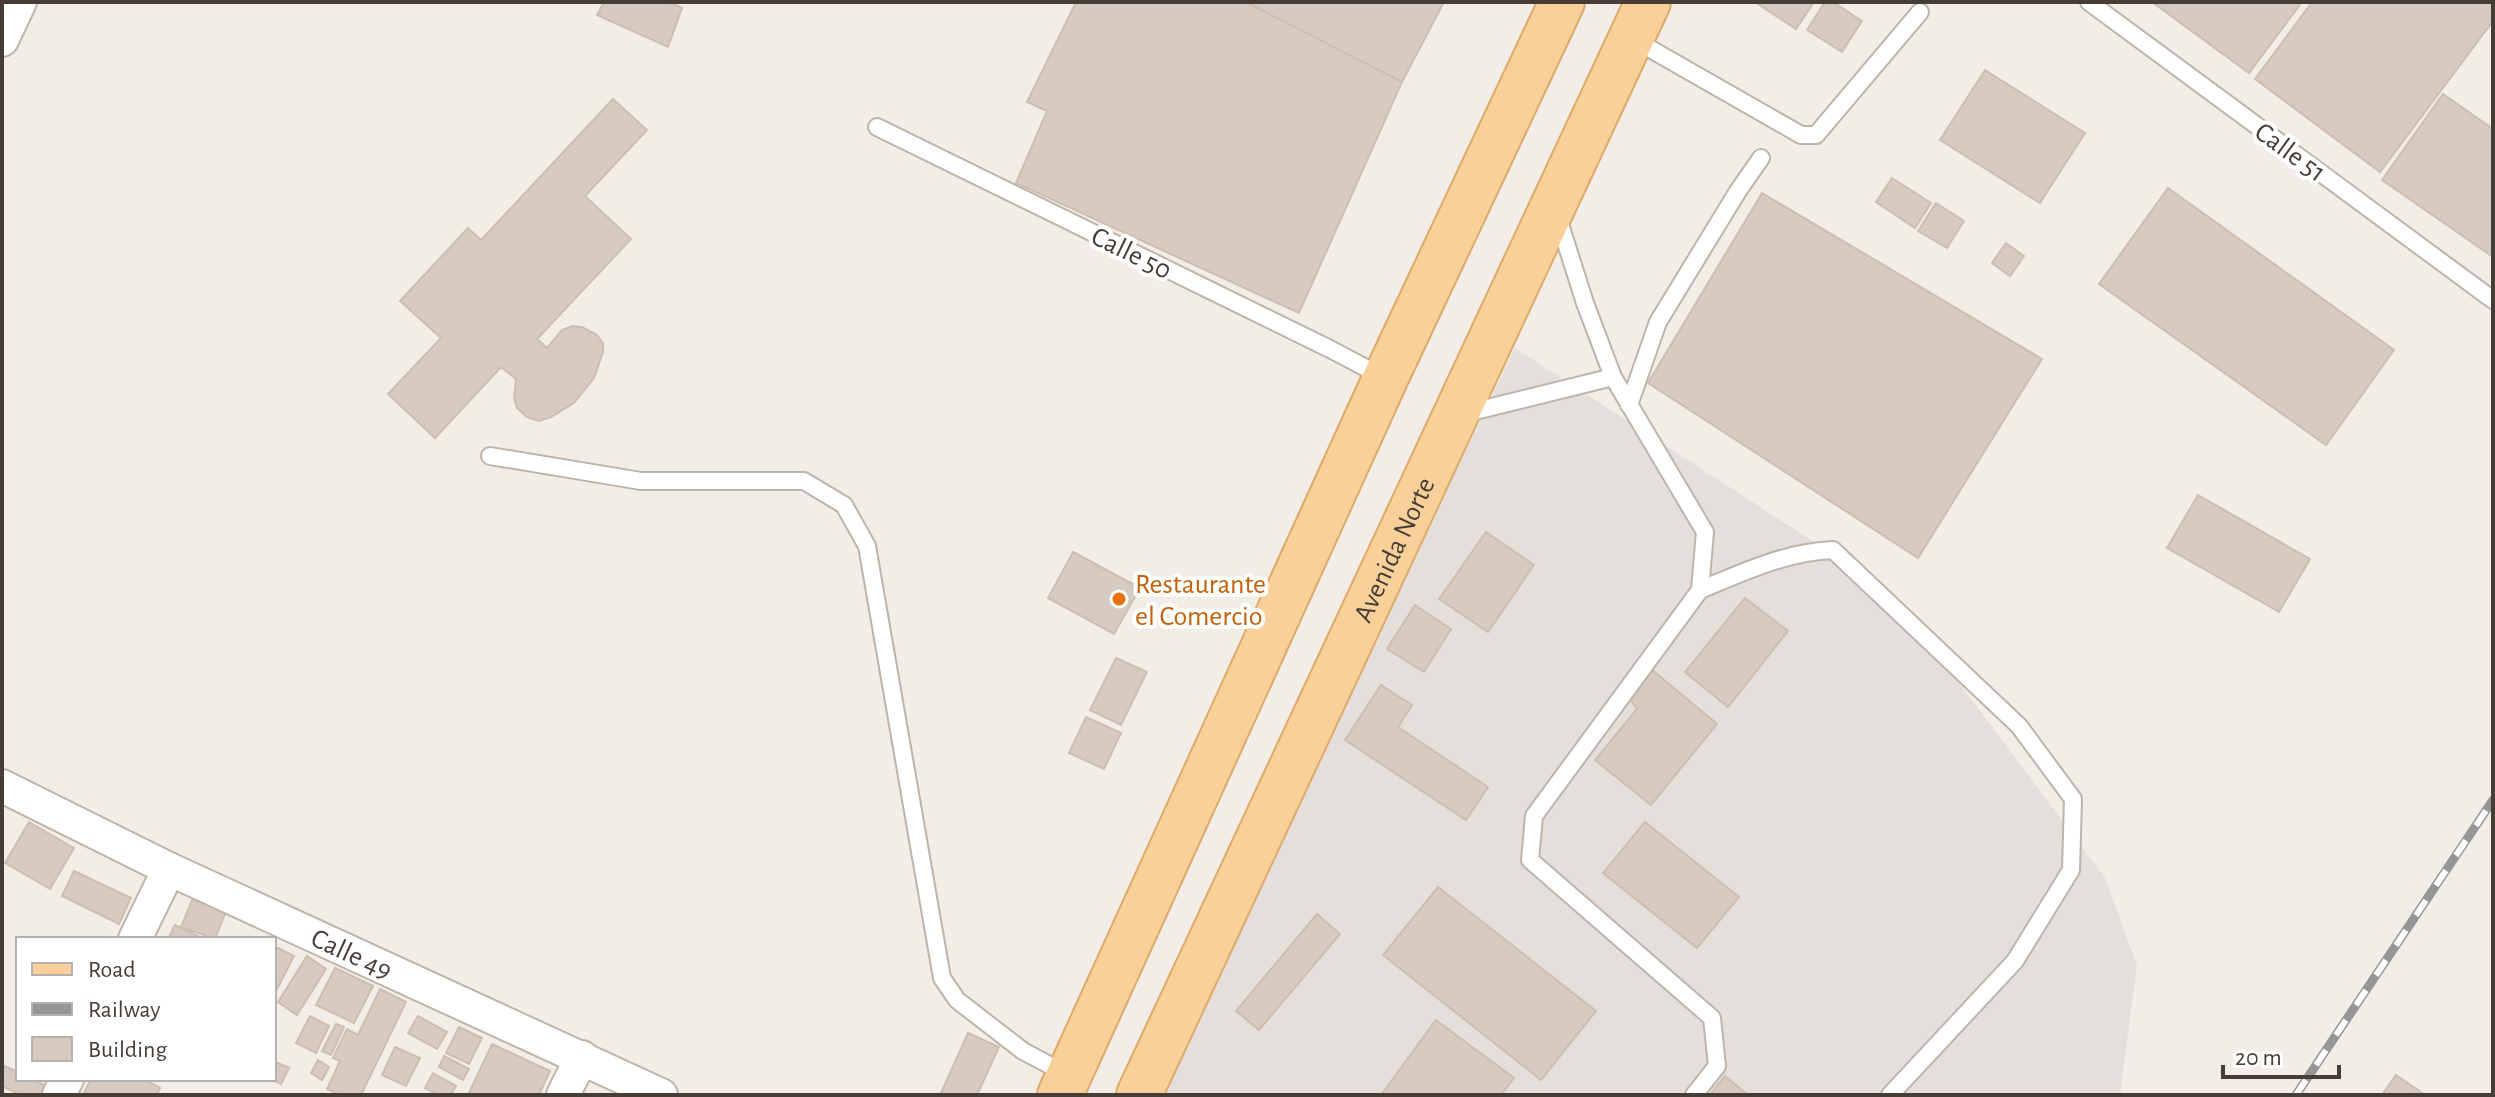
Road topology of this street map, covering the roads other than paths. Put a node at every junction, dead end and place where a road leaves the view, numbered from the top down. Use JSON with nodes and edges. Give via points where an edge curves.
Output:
{"nodes":[{"id":1,"x":20,"y":2,"type":"edge"},
{"id":2,"x":1562,"y":2,"type":"edge"},
{"id":3,"x":2089,"y":2,"type":"edge"},
{"id":4,"x":1920,"y":12,"type":"dead end"},
{"id":5,"x":1640,"y":20,"type":"edge"},
{"id":6,"x":2,"y":40,"type":"edge"},
{"id":7,"x":877,"y":127,"type":"dead end"},
{"id":8,"x":1761,"y":158,"type":"dead end"},
{"id":9,"x":1554,"y":205,"type":"junction"},
{"id":10,"x":2493,"y":300,"type":"edge"},
{"id":11,"x":1613,"y":377,"type":"junction"},
{"id":12,"x":1385,"y":379,"type":"junction"},
{"id":13,"x":1629,"y":405,"type":"junction"},
{"id":14,"x":1455,"y":416,"type":"junction"},
{"id":15,"x":490,"y":456,"type":"dead end"},
{"id":16,"x":1700,"y":590,"type":"junction"},
{"id":17,"x":2,"y":786,"type":"edge"},
{"id":18,"x":169,"y":869,"type":"junction"},
{"id":19,"x":136,"y":937,"type":"edge"},
{"id":20,"x":582,"y":1057,"type":"junction"},
{"id":21,"x":1064,"y":1085,"type":"edge"},
{"id":22,"x":563,"y":1095,"type":"edge"},
{"id":23,"x":661,"y":1095,"type":"edge"},
{"id":24,"x":1139,"y":1095,"type":"edge"},
{"id":25,"x":1694,"y":1095,"type":"edge"},
{"id":26,"x":1890,"y":1095,"type":"edge"}],
"edges":[{"from":1,"to":6,"type":"street"},
{"from":2,"to":12,"type":"main road"},
{"from":3,"to":10,"type":"lane","name":"Calle 51"},
{"from":4,"to":5,"type":"lane","via":[[1816,135],[1801,135]]},
{"from":5,"to":9,"type":"main road","name":"Avenida Norte"},
{"from":7,"to":12,"type":"lane","name":"Calle 50"},
{"from":8,"to":13,"type":"lane","via":[[1658,322]]},
{"from":9,"to":11,"type":"lane"},
{"from":9,"to":14,"type":"main road","name":"Avenida Norte"},
{"from":11,"to":13,"type":"lane"},
{"from":11,"to":14,"type":"lane"},
{"from":12,"to":21,"type":"main road"},
{"from":13,"to":16,"type":"lane","via":[[1705,532]]},
{"from":14,"to":24,"type":"main road","name":"Avenida Norte"},
{"from":15,"to":21,"type":"lane","via":[[641,481],[804,481],[844,505],[867,546],[942,978],[957,1000]]},
{"from":16,"to":25,"type":"lane","via":[[1534,816],[1530,860],[1712,1018],[1717,1066]]},
{"from":16,"to":26,"type":"lane","via":[[1773,560],[1833,550],[2019,726],[2073,799],[2071,870],[2015,961]]},
{"from":17,"to":18,"type":"street","name":"Calle 49"},
{"from":18,"to":19,"type":"street"},
{"from":18,"to":20,"type":"street","name":"Calle 49"},
{"from":20,"to":22,"type":"street"},
{"from":20,"to":23,"type":"street","name":"Calle 49"}]}
